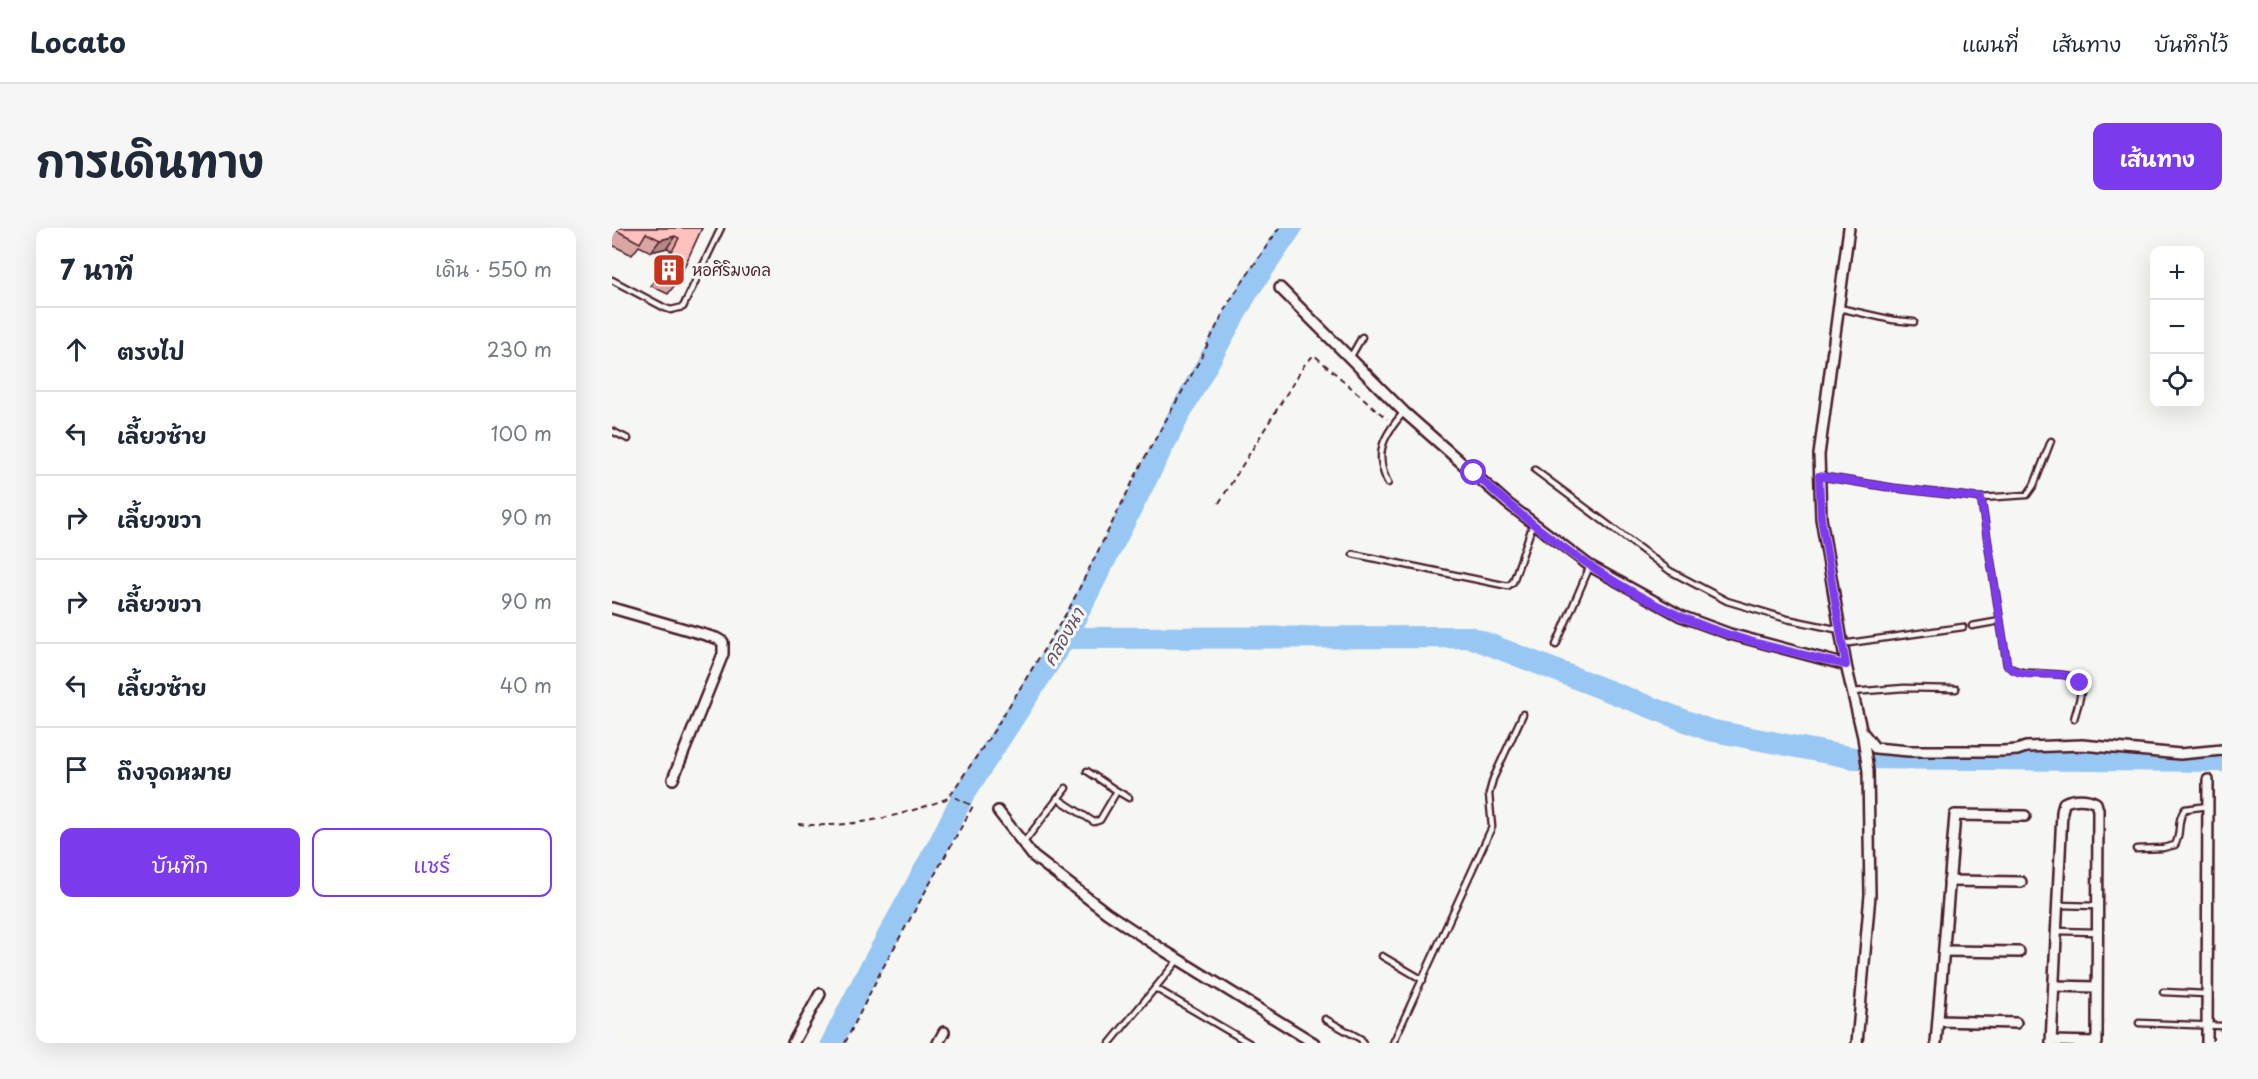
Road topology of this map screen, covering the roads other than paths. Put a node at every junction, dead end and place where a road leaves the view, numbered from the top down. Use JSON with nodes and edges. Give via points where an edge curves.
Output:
{"nodes":[{"id":1,"x":720,"y":228,"type":"edge"},
{"id":2,"x":1849,"y":228,"type":"edge"},
{"id":3,"x":612,"y":280,"type":"edge"},
{"id":4,"x":1280,"y":288,"type":"dead end"},
{"id":5,"x":1837,"y":307,"type":"junction"},
{"id":6,"x":1914,"y":322,"type":"dead end"},
{"id":7,"x":1362,"y":337,"type":"dead end"},
{"id":8,"x":1350,"y":358,"type":"junction"},
{"id":9,"x":1404,"y":412,"type":"junction"},
{"id":10,"x":612,"y":431,"type":"edge"},
{"id":11,"x":628,"y":439,"type":"dead end"},
{"id":12,"x":2050,"y":441,"type":"dead end"},
{"id":13,"x":1535,"y":470,"type":"dead end"},
{"id":14,"x":1819,"y":476,"type":"junction"},
{"id":15,"x":1388,"y":483,"type":"dead end"},
{"id":16,"x":1981,"y":498,"type":"junction"},
{"id":17,"x":1533,"y":524,"type":"junction"},
{"id":18,"x":1353,"y":554,"type":"dead end"},
{"id":19,"x":1590,"y":566,"type":"junction"},
{"id":20,"x":612,"y":608,"type":"edge"},
{"id":21,"x":2000,"y":621,"type":"junction"},
{"id":22,"x":1972,"y":626,"type":"dead end"},
{"id":23,"x":1964,"y":627,"type":"dead end"},
{"id":24,"x":1840,"y":630,"type":"junction"},
{"id":25,"x":1842,"y":644,"type":"junction"},
{"id":26,"x":1556,"y":645,"type":"dead end"},
{"id":27,"x":1846,"y":665,"type":"junction"},
{"id":28,"x":1956,"y":689,"type":"dead end"},
{"id":29,"x":1852,"y":692,"type":"junction"},
{"id":30,"x":1523,"y":714,"type":"dead end"},
{"id":31,"x":2074,"y":720,"type":"dead end"},
{"id":32,"x":1862,"y":735,"type":"junction"},
{"id":33,"x":2222,"y":750,"type":"edge"},
{"id":34,"x":1087,"y":771,"type":"dead end"},
{"id":35,"x":673,"y":779,"type":"dead end"},
{"id":36,"x":2208,"y":780,"type":"dead end"},
{"id":37,"x":1066,"y":789,"type":"dead end"},
{"id":38,"x":1117,"y":791,"type":"junction"},
{"id":39,"x":1057,"y":798,"type":"junction"},
{"id":40,"x":1129,"y":798,"type":"dead end"},
{"id":41,"x":2208,"y":806,"type":"junction"},
{"id":42,"x":998,"y":811,"type":"dead end"},
{"id":43,"x":2025,"y":816,"type":"dead end"},
{"id":44,"x":1022,"y":844,"type":"junction"},
{"id":45,"x":2136,"y":849,"type":"dead end"},
{"id":46,"x":1949,"y":881,"type":"junction"},
{"id":47,"x":2021,"y":882,"type":"dead end"},
{"id":48,"x":2058,"y":905,"type":"junction"},
{"id":49,"x":2097,"y":906,"type":"junction"},
{"id":50,"x":2056,"y":931,"type":"junction"},
{"id":51,"x":2097,"y":932,"type":"junction"},
{"id":52,"x":1944,"y":951,"type":"junction"},
{"id":53,"x":2019,"y":952,"type":"dead end"},
{"id":54,"x":1382,"y":956,"type":"dead end"},
{"id":55,"x":1178,"y":960,"type":"junction"},
{"id":56,"x":1423,"y":980,"type":"junction"},
{"id":57,"x":2054,"y":986,"type":"junction"},
{"id":58,"x":2097,"y":987,"type":"junction"},
{"id":59,"x":1155,"y":988,"type":"junction"},
{"id":60,"x":2163,"y":992,"type":"dead end"},
{"id":61,"x":820,"y":994,"type":"dead end"},
{"id":62,"x":2206,"y":994,"type":"junction"},
{"id":63,"x":1325,"y":1019,"type":"dead end"},
{"id":64,"x":1938,"y":1021,"type":"junction"},
{"id":65,"x":2016,"y":1023,"type":"dead end"},
{"id":66,"x":2139,"y":1023,"type":"dead end"},
{"id":67,"x":2207,"y":1026,"type":"junction"},
{"id":68,"x":2222,"y":1026,"type":"edge"},
{"id":69,"x":944,"y":1032,"type":"dead end"},
{"id":70,"x":2051,"y":1042,"type":"edge"},
{"id":71,"x":2097,"y":1042,"type":"edge"},
{"id":72,"x":793,"y":1043,"type":"edge"},
{"id":73,"x":938,"y":1043,"type":"edge"},
{"id":74,"x":1110,"y":1043,"type":"edge"},
{"id":75,"x":1249,"y":1043,"type":"edge"},
{"id":76,"x":1314,"y":1043,"type":"edge"},
{"id":77,"x":1363,"y":1043,"type":"edge"},
{"id":78,"x":1393,"y":1043,"type":"edge"},
{"id":79,"x":1857,"y":1043,"type":"edge"},
{"id":80,"x":1936,"y":1043,"type":"edge"},
{"id":81,"x":2207,"y":1043,"type":"edge"}],
"edges":[{"from":1,"to":3,"type":"lane","via":[[683,307],[665,308]]},
{"from":2,"to":5,"type":"street"},
{"from":4,"to":8,"type":"street"},
{"from":5,"to":6,"type":"lane"},
{"from":5,"to":14,"type":"street"},
{"from":7,"to":8,"type":"lane"},
{"from":8,"to":9,"type":"street"},
{"from":9,"to":15,"type":"lane","via":[[1388,431],[1382,450],[1382,471]]},
{"from":9,"to":17,"type":"street"},
{"from":10,"to":11,"type":"lane"},
{"from":12,"to":16,"type":"lane","via":[[2027,495]]},
{"from":13,"to":24,"type":"lane","via":[[1670,572],[1727,601]]},
{"from":14,"to":16,"type":"lane"},
{"from":14,"to":24,"type":"street","via":[[1821,518]]},
{"from":16,"to":21,"type":"lane"},
{"from":17,"to":18,"type":"lane","via":[[1513,582],[1508,586]]},
{"from":17,"to":19,"type":"street"},
{"from":19,"to":26,"type":"lane"},
{"from":19,"to":27,"type":"street","via":[[1681,616],[1730,634]]},
{"from":20,"to":35,"type":"street","via":[[723,642],[723,654]]},
{"from":21,"to":22,"type":"lane"},
{"from":21,"to":31,"type":"lane","via":[[2004,654],[2013,671],[2072,676],[2080,683],[2082,690]]},
{"from":23,"to":25,"type":"lane"},
{"from":24,"to":25,"type":"street"},
{"from":25,"to":27,"type":"street"},
{"from":27,"to":29,"type":"street"},
{"from":28,"to":29,"type":"lane"},
{"from":29,"to":32,"type":"street"},
{"from":30,"to":56,"type":"lane","via":[[1493,778],[1492,827]]},
{"from":32,"to":33,"type":"street","via":[[1875,748],[1909,751],[2082,746],[2170,754]]},
{"from":32,"to":79,"type":"street","via":[[1868,771],[1870,895]]},
{"from":34,"to":38,"type":"lane"},
{"from":36,"to":41,"type":"street"},
{"from":37,"to":39,"type":"lane"},
{"from":38,"to":39,"type":"lane","via":[[1097,822]]},
{"from":38,"to":40,"type":"lane"},
{"from":39,"to":44,"type":"lane"},
{"from":41,"to":45,"type":"lane","via":[[2185,809],[2180,815],[2175,845]]},
{"from":41,"to":62,"type":"street"},
{"from":42,"to":44,"type":"street"},
{"from":43,"to":46,"type":"street","via":[[1955,815]]},
{"from":44,"to":55,"type":"street","via":[[1054,874]]},
{"from":46,"to":47,"type":"street"},
{"from":46,"to":52,"type":"street"},
{"from":48,"to":49,"type":"lane"},
{"from":48,"to":49,"type":"street","via":[[2064,803],[2091,800],[2098,810]]},
{"from":48,"to":50,"type":"street"},
{"from":49,"to":51,"type":"street"},
{"from":50,"to":51,"type":"lane"},
{"from":50,"to":57,"type":"street"},
{"from":51,"to":58,"type":"street"},
{"from":52,"to":53,"type":"street"},
{"from":52,"to":64,"type":"street"},
{"from":54,"to":56,"type":"lane"},
{"from":55,"to":59,"type":"lane"},
{"from":55,"to":76,"type":"street"},
{"from":56,"to":78,"type":"lane"},
{"from":57,"to":58,"type":"street"},
{"from":57,"to":70,"type":"street"},
{"from":58,"to":71,"type":"street"},
{"from":59,"to":74,"type":"lane"},
{"from":59,"to":75,"type":"lane"},
{"from":60,"to":62,"type":"lane"},
{"from":61,"to":72,"type":"street"},
{"from":62,"to":67,"type":"street"},
{"from":63,"to":77,"type":"lane"},
{"from":64,"to":65,"type":"street"},
{"from":64,"to":80,"type":"street"},
{"from":66,"to":67,"type":"lane"},
{"from":67,"to":68,"type":"lane"},
{"from":67,"to":81,"type":"street"},
{"from":69,"to":73,"type":"street"},
{"from":70,"to":71,"type":"street"}]}
